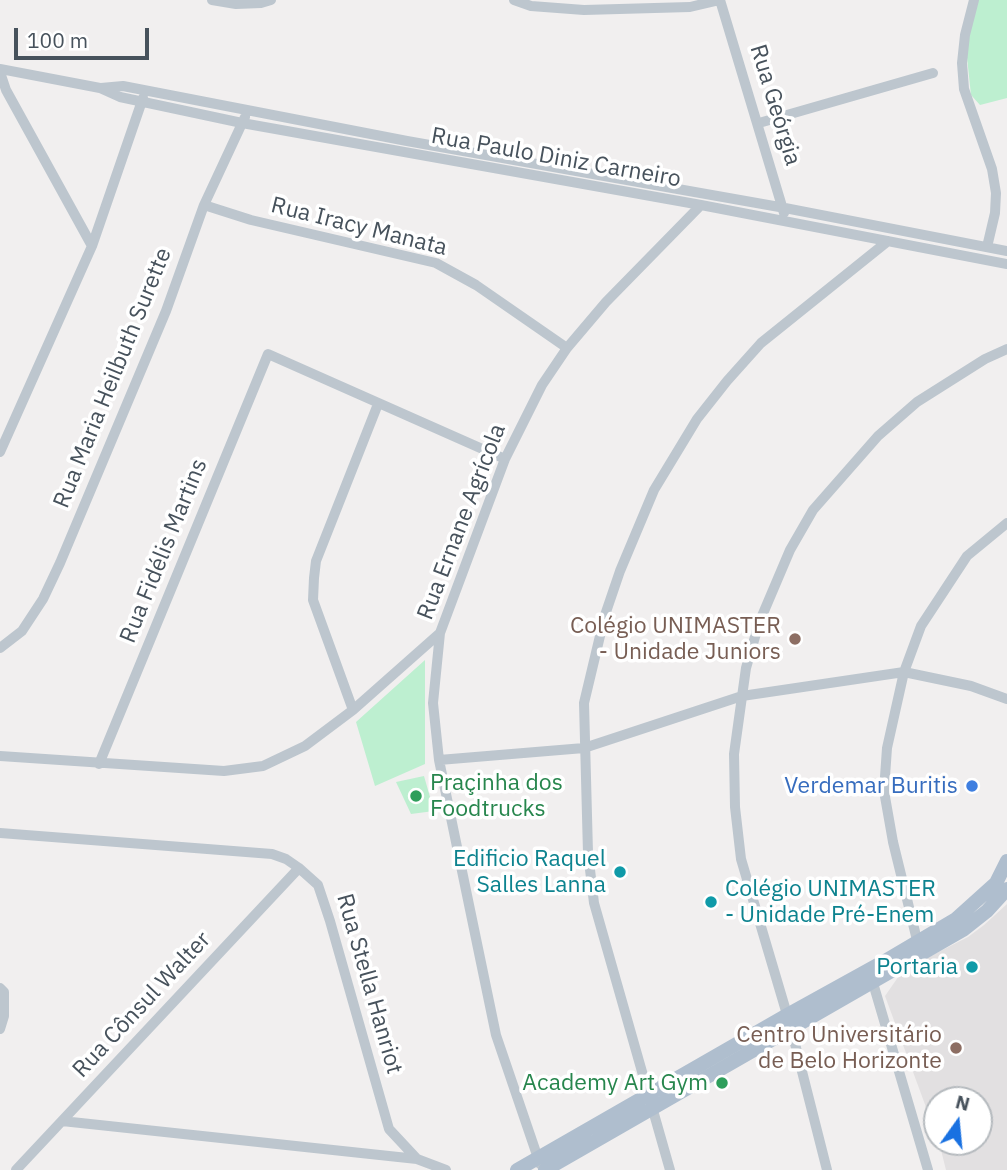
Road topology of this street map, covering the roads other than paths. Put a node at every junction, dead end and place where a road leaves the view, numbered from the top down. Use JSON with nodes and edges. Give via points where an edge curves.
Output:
{"nodes":[{"id":1,"x":212,"y":0,"type":"edge"},
{"id":2,"x":271,"y":0,"type":"edge"},
{"id":3,"x":514,"y":0,"type":"edge"},
{"id":4,"x":720,"y":0,"type":"edge"},
{"id":5,"x":974,"y":0,"type":"edge"},
{"id":6,"x":584,"y":5,"type":"edge"},
{"id":7,"x":0,"y":71,"type":"edge"},
{"id":8,"x":933,"y":73,"type":"dead end"},
{"id":9,"x":143,"y":97,"type":"junction"},
{"id":10,"x":247,"y":111,"type":"junction"},
{"id":11,"x":242,"y":123,"type":"junction"},
{"id":12,"x":759,"y":123,"type":"junction"},
{"id":13,"x":407,"y":141,"type":"junction"},
{"id":14,"x":404,"y":153,"type":"junction"},
{"id":15,"x":204,"y":205,"type":"junction"},
{"id":16,"x":701,"y":205,"type":"junction"},
{"id":17,"x":785,"y":208,"type":"junction"},
{"id":18,"x":784,"y":222,"type":"junction"},
{"id":19,"x":888,"y":241,"type":"junction"},
{"id":20,"x":92,"y":246,"type":"junction"},
{"id":21,"x":987,"y":247,"type":"junction"},
{"id":22,"x":1007,"y":251,"type":"edge"},
{"id":23,"x":1007,"y":264,"type":"edge"},
{"id":24,"x":567,"y":348,"type":"junction"},
{"id":25,"x":1007,"y":349,"type":"edge"},
{"id":26,"x":378,"y":404,"type":"junction"},
{"id":27,"x":3,"y":439,"type":"edge"},
{"id":28,"x":0,"y":452,"type":"edge"},
{"id":29,"x":505,"y":459,"type":"junction"},
{"id":30,"x":1007,"y":523,"type":"edge"},
{"id":31,"x":440,"y":633,"type":"junction"},
{"id":32,"x":0,"y":648,"type":"edge"},
{"id":33,"x":904,"y":672,"type":"junction"},
{"id":34,"x":742,"y":696,"type":"junction"},
{"id":35,"x":1007,"y":699,"type":"edge"},
{"id":36,"x":353,"y":710,"type":"junction"},
{"id":37,"x":584,"y":748,"type":"junction"},
{"id":38,"x":0,"y":755,"type":"edge"},
{"id":39,"x":439,"y":760,"type":"junction"},
{"id":40,"x":99,"y":764,"type":"junction"},
{"id":41,"x":0,"y":833,"type":"edge"},
{"id":42,"x":1007,"y":861,"type":"edge"},
{"id":43,"x":299,"y":868,"type":"junction"},
{"id":44,"x":1007,"y":889,"type":"edge"},
{"id":45,"x":917,"y":940,"type":"junction"},
{"id":46,"x":885,"y":961,"type":"junction"},
{"id":47,"x":873,"y":983,"type":"junction"},
{"id":48,"x":1,"y":991,"type":"edge"},
{"id":49,"x":789,"y":1022,"type":"junction"},
{"id":50,"x":0,"y":1028,"type":"edge"},
{"id":51,"x":650,"y":1102,"type":"junction"},
{"id":52,"x":62,"y":1121,"type":"junction"},
{"id":53,"x":418,"y":1159,"type":"junction"},
{"id":54,"x":542,"y":1166,"type":"edge"},
{"id":55,"x":16,"y":1170,"type":"edge"},
{"id":56,"x":446,"y":1170,"type":"edge"},
{"id":57,"x":517,"y":1170,"type":"edge"},
{"id":58,"x":670,"y":1170,"type":"edge"},
{"id":59,"x":827,"y":1170,"type":"edge"},
{"id":60,"x":928,"y":1170,"type":"edge"}],
"edges":[{"from":1,"to":2,"type":"street","via":[[236,4]]},
{"from":3,"to":6,"type":"street","via":[[531,6]]},
{"from":4,"to":6,"type":"street","via":[[690,7]]},
{"from":4,"to":12,"type":"street","name":"Rua Geórgia"},
{"from":5,"to":21,"type":"street","via":[[962,63],[964,89],[996,193]]},
{"from":7,"to":9,"type":"street","name":"Rua Paulo Diniz Carneiro","via":[[100,89],[120,97]]},
{"from":7,"to":20,"type":"street"},
{"from":8,"to":12,"type":"street"},
{"from":9,"to":10,"type":"street","name":"Rua Paulo Diniz Carneiro"},
{"from":9,"to":11,"type":"street","name":"Rua Paulo Diniz Carneiro"},
{"from":9,"to":20,"type":"street"},
{"from":10,"to":11,"type":"street","name":"Rua Maria Heilbuth Surette"},
{"from":10,"to":13,"type":"street","name":"Rua Paulo Diniz Carneiro"},
{"from":11,"to":14,"type":"street","name":"Rua Paulo Diniz Carneiro"},
{"from":11,"to":15,"type":"street","name":"Rua Maria Heilbuth Surette"},
{"from":12,"to":17,"type":"street","name":"Rua Geórgia"},
{"from":13,"to":14,"type":"street"},
{"from":13,"to":17,"type":"street","name":"Rua Paulo Diniz Carneiro"},
{"from":14,"to":16,"type":"street","name":"Rua Paulo Diniz Carneiro"},
{"from":15,"to":24,"type":"street","name":"Rua Iracy Manata","via":[[436,263]]},
{"from":15,"to":32,"type":"street","name":"Rua Maria Heilbuth Surette","via":[[166,311],[60,563],[22,631]]},
{"from":16,"to":18,"type":"street","name":"Rua Paulo Diniz Carneiro"},
{"from":16,"to":24,"type":"street","name":"Rua Ernane Agrícola"},
{"from":17,"to":18,"type":"street","name":"Rua Geórgia"},
{"from":17,"to":21,"type":"street","name":"Rua Paulo Diniz Carneiro"},
{"from":18,"to":19,"type":"street","name":"Rua Paulo Diniz Carneiro"},
{"from":19,"to":23,"type":"street","name":"Rua Paulo Diniz Carneiro"},
{"from":19,"to":37,"type":"street","via":[[761,343],[698,419],[654,490],[605,615],[584,704]]},
{"from":20,"to":27,"type":"street"},
{"from":21,"to":22,"type":"street","name":"Rua Paulo Diniz Carneiro"},
{"from":24,"to":29,"type":"street","name":"Rua Ernane Agrícola","via":[[542,385]]},
{"from":25,"to":34,"type":"street","via":[[917,402],[878,436],[813,510],[759,622]]},
{"from":26,"to":29,"type":"street"},
{"from":26,"to":36,"type":"street","via":[[316,561],[314,578],[313,600]]},
{"from":26,"to":40,"type":"street","name":"Rua Fidélis Martins","via":[[268,354]]},
{"from":27,"to":28,"type":"street"},
{"from":29,"to":31,"type":"street","name":"Rua Ernane Agrícola"},
{"from":30,"to":33,"type":"street","via":[[967,556],[921,626]]},
{"from":31,"to":36,"type":"street"},
{"from":31,"to":39,"type":"street","name":"Rua Ernane Agrícola","via":[[433,703]]},
{"from":33,"to":34,"type":"street"},
{"from":33,"to":35,"type":"street"},
{"from":33,"to":45,"type":"street","via":[[887,748],[884,791]]},
{"from":34,"to":37,"type":"street"},
{"from":34,"to":49,"type":"street","via":[[734,754],[741,859]]},
{"from":36,"to":40,"type":"street","via":[[304,746],[263,766],[225,771]]},
{"from":37,"to":39,"type":"street"},
{"from":37,"to":51,"type":"street","via":[[594,903]]},
{"from":38,"to":40,"type":"street"},
{"from":39,"to":54,"type":"street","name":"Rua Ernane Agrícola","via":[[496,1035]]},
{"from":41,"to":43,"type":"street","name":"Rua Stella Hanriot","via":[[272,854]]},
{"from":42,"to":45,"type":"main road","via":[[996,883],[956,919]]},
{"from":43,"to":52,"type":"street","name":"Rua Cônsul Walter"},
{"from":43,"to":53,"type":"street","name":"Rua Stella Hanriot","via":[[318,885],[389,1129]]},
{"from":44,"to":47,"type":"main road","via":[[963,930],[901,965],[892,984]]},
{"from":45,"to":46,"type":"main road"},
{"from":46,"to":47,"type":"main road"},
{"from":46,"to":49,"type":"main road"},
{"from":47,"to":49,"type":"main road"},
{"from":47,"to":60,"type":"street"},
{"from":48,"to":50,"type":"street","via":[[4,1016]]},
{"from":49,"to":51,"type":"main road"},
{"from":49,"to":59,"type":"street"},
{"from":51,"to":54,"type":"main road"},
{"from":51,"to":58,"type":"street"},
{"from":52,"to":53,"type":"street"},
{"from":52,"to":55,"type":"street","name":"Rua Cônsul Walter"},
{"from":53,"to":56,"type":"street"},
{"from":54,"to":57,"type":"main road"}]}
